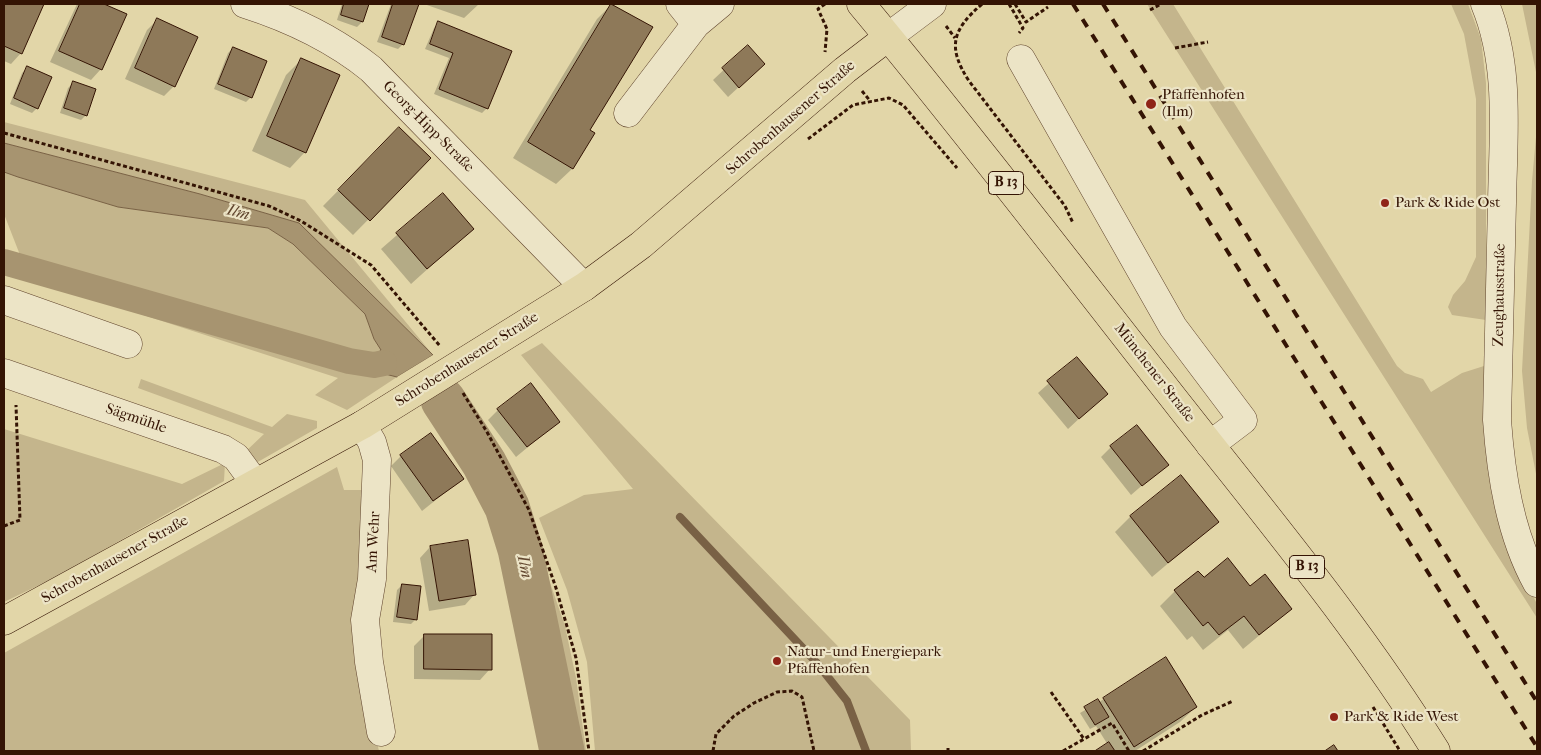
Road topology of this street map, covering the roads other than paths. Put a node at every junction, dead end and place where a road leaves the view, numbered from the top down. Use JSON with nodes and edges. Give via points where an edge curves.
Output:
{"nodes":[{"id":1,"x":245,"y":4,"type":"edge"},
{"id":2,"x":720,"y":4,"type":"edge"},
{"id":3,"x":861,"y":4,"type":"edge"},
{"id":4,"x":932,"y":4,"type":"edge"},
{"id":5,"x":1485,"y":4,"type":"edge"},
{"id":6,"x":688,"y":14,"type":"edge"},
{"id":7,"x":888,"y":37,"type":"junction"},
{"id":8,"x":1018,"y":50,"type":"road end"},
{"id":9,"x":628,"y":113,"type":"dead end"},
{"id":10,"x":584,"y":287,"type":"junction"},
{"id":11,"x":4,"y":300,"type":"edge"},
{"id":12,"x":128,"y":344,"type":"dead end"},
{"id":13,"x":9,"y":375,"type":"edge"},
{"id":14,"x":362,"y":424,"type":"junction"},
{"id":15,"x":1210,"y":445,"type":"junction"},
{"id":16,"x":255,"y":483,"type":"junction"},
{"id":17,"x":1537,"y":583,"type":"edge"},
{"id":18,"x":4,"y":621,"type":"edge"},
{"id":19,"x":381,"y":732,"type":"dead end"},
{"id":20,"x":1436,"y":751,"type":"edge"}],
"edges":[{"from":1,"to":10,"type":"street","name":"Georg-Hipp-Straße","via":[[338,46],[371,69]]},
{"from":2,"to":6,"type":"street"},
{"from":3,"to":7,"type":"main road","name":"Münchener Straße","number":"B 13"},
{"from":4,"to":7,"type":"street"},
{"from":5,"to":17,"type":"street","name":"Zeughausstraße","via":[[1499,52],[1504,107],[1497,420],[1515,527]]},
{"from":6,"to":9,"type":"street"},
{"from":7,"to":10,"type":"main road","name":"Schrobenhausener Straße","via":[[648,239]]},
{"from":7,"to":15,"type":"main road","name":"Münchener Straße","number":"B 13","via":[[971,138]]},
{"from":8,"to":15,"type":"street","via":[[1173,327],[1243,420]]},
{"from":10,"to":14,"type":"main road","name":"Schrobenhausener Straße"},
{"from":11,"to":12,"type":"street"},
{"from":13,"to":16,"type":"street","name":"Sägmühle","via":[[231,452]]},
{"from":14,"to":16,"type":"main road","name":"Schrobenhausener Straße"},
{"from":14,"to":19,"type":"street","name":"Am Wehr","via":[[377,460],[372,579],[365,620],[368,662]]},
{"from":15,"to":20,"type":"main road","name":"Münchener Straße","number":"B 13","via":[[1349,621]]},
{"from":16,"to":18,"type":"main road","name":"Schrobenhausener Straße"}]}
